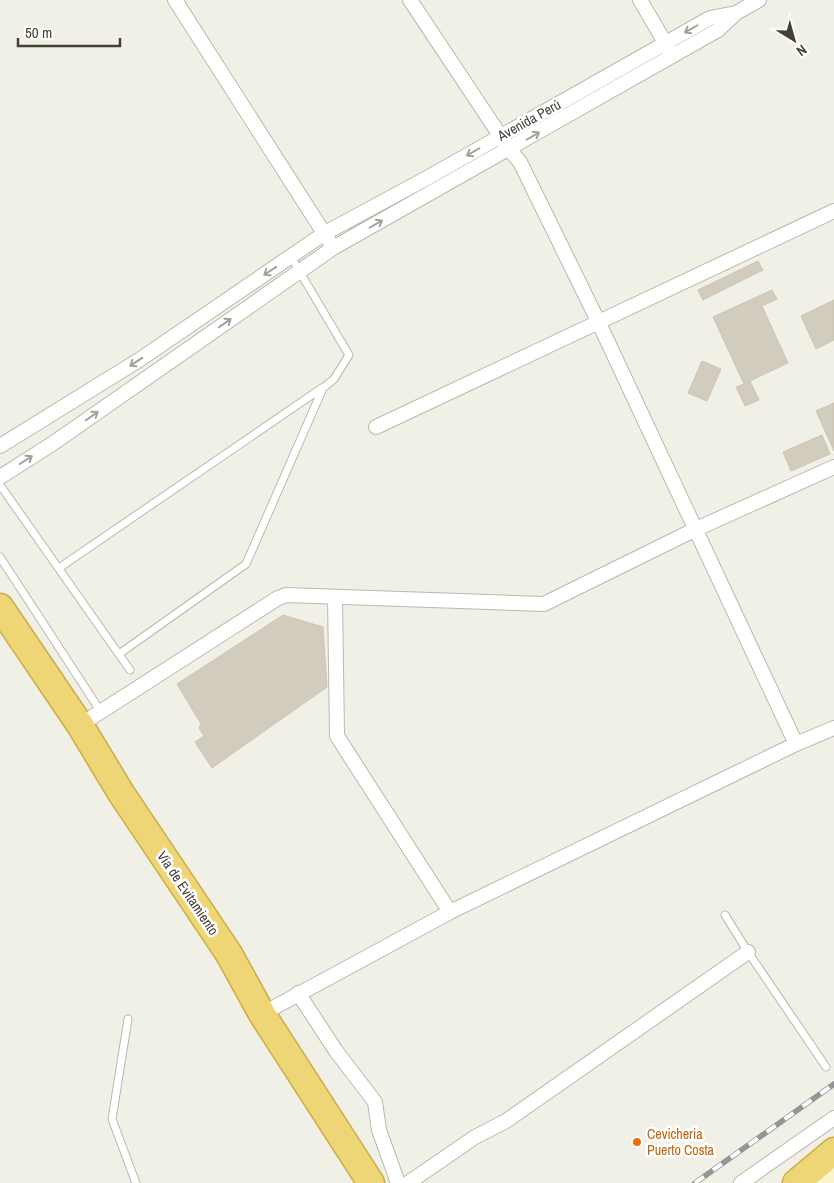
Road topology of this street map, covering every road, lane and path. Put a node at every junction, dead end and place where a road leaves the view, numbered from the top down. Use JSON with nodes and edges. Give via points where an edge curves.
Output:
{"nodes":[{"id":1,"x":175,"y":0,"type":"edge"},
{"id":2,"x":410,"y":0,"type":"edge"},
{"id":3,"x":640,"y":0,"type":"edge"},
{"id":4,"x":758,"y":0,"type":"edge"},
{"id":5,"x":736,"y":13,"type":"junction"},
{"id":6,"x":666,"y":43,"type":"junction"},
{"id":7,"x":673,"y":56,"type":"junction"},
{"id":8,"x":500,"y":136,"type":"junction"},
{"id":9,"x":509,"y":149,"type":"junction"},
{"id":10,"x":834,"y":211,"type":"edge"},
{"id":11,"x":325,"y":233,"type":"junction"},
{"id":12,"x":333,"y":248,"type":"junction"},
{"id":13,"x":291,"y":257,"type":"junction"},
{"id":14,"x":300,"y":271,"type":"junction"},
{"id":15,"x":598,"y":321,"type":"junction"},
{"id":16,"x":323,"y":388,"type":"junction"},
{"id":17,"x":376,"y":427,"type":"dead end"},
{"id":18,"x":0,"y":446,"type":"edge"},
{"id":19,"x":834,"y":467,"type":"edge"},
{"id":20,"x":0,"y":477,"type":"edge"},
{"id":21,"x":0,"y":485,"type":"edge"},
{"id":22,"x":694,"y":530,"type":"junction"},
{"id":23,"x":0,"y":557,"type":"edge"},
{"id":24,"x":59,"y":568,"type":"junction"},
{"id":25,"x":334,"y":598,"type":"junction"},
{"id":26,"x":0,"y":606,"type":"edge"},
{"id":27,"x":119,"y":654,"type":"junction"},
{"id":28,"x":130,"y":670,"type":"dead end"},
{"id":29,"x":90,"y":719,"type":"junction"},
{"id":30,"x":834,"y":728,"type":"edge"},
{"id":31,"x":796,"y":744,"type":"junction"},
{"id":32,"x":450,"y":912,"type":"junction"},
{"id":33,"x":725,"y":915,"type":"dead end"},
{"id":34,"x":748,"y":952,"type":"junction"},
{"id":35,"x":298,"y":993,"type":"junction"},
{"id":36,"x":262,"y":1014,"type":"junction"},
{"id":37,"x":128,"y":1018,"type":"dead end"},
{"id":38,"x":826,"y":1067,"type":"dead end"},
{"id":39,"x":834,"y":1118,"type":"edge"},
{"id":40,"x":834,"y":1151,"type":"edge"},
{"id":41,"x":834,"y":1176,"type":"edge"},
{"id":42,"x":136,"y":1183,"type":"edge"},
{"id":43,"x":371,"y":1183,"type":"edge"},
{"id":44,"x":398,"y":1183,"type":"edge"},
{"id":45,"x":408,"y":1183,"type":"edge"},
{"id":46,"x":742,"y":1183,"type":"edge"},
{"id":47,"x":796,"y":1183,"type":"edge"},
{"id":48,"x":825,"y":1183,"type":"edge"}],
"edges":[{"from":1,"to":11,"type":"street"},
{"from":2,"to":8,"type":"street"},
{"from":3,"to":6,"type":"street"},
{"from":4,"to":5,"type":"street","name":"Avenida Perú"},
{"from":5,"to":6,"type":"street","name":"Avenida Perú","one_way":true,"via":[[710,18]]},
{"from":5,"to":7,"type":"street","name":"Avenida Perú","via":[[718,30]]},
{"from":6,"to":7,"type":"street"},
{"from":6,"to":8,"type":"street","name":"Avenida Perú"},
{"from":9,"to":7,"type":"street","name":"Avenida Perú","one_way":true},
{"from":8,"to":9,"type":"street"},
{"from":8,"to":11,"type":"street","name":"Avenida Perú","one_way":true},
{"from":12,"to":9,"type":"street","name":"Avenida Perú","one_way":true},
{"from":9,"to":15,"type":"street","via":[[520,162]]},
{"from":10,"to":15,"type":"street"},
{"from":11,"to":12,"type":"street"},
{"from":11,"to":13,"type":"street","name":"Avenida Perú"},
{"from":12,"to":14,"type":"street","name":"Avenida Perú"},
{"from":13,"to":14,"type":"lane"},
{"from":13,"to":18,"type":"street","name":"Avenida Perú","one_way":true,"via":[[139,360]]},
{"from":14,"to":16,"type":"lane","via":[[349,354],[334,379]]},
{"from":20,"to":14,"type":"street","name":"Avenida Perú","one_way":true},
{"from":15,"to":17,"type":"street"},
{"from":15,"to":22,"type":"street"},
{"from":16,"to":24,"type":"lane"},
{"from":16,"to":27,"type":"lane","via":[[246,564]]},
{"from":19,"to":22,"type":"street"},
{"from":21,"to":24,"type":"lane"},
{"from":22,"to":25,"type":"street","via":[[544,604]]},
{"from":22,"to":31,"type":"street"},
{"from":23,"to":29,"type":"lane"},
{"from":24,"to":27,"type":"lane"},
{"from":25,"to":29,"type":"street","via":[[286,595],[278,598]]},
{"from":25,"to":32,"type":"street","via":[[337,736]]},
{"from":26,"to":29,"type":"highway","name":"Vía de Evitamiento"},
{"from":27,"to":28,"type":"lane"},
{"from":29,"to":36,"type":"highway","name":"Vía de Evitamiento","via":[[121,793],[229,954]]},
{"from":30,"to":31,"type":"street"},
{"from":31,"to":32,"type":"street"},
{"from":32,"to":35,"type":"street"},
{"from":33,"to":34,"type":"lane"},
{"from":34,"to":38,"type":"lane"},
{"from":34,"to":45,"type":"street","via":[[506,1121],[475,1137]]},
{"from":35,"to":36,"type":"street"},
{"from":35,"to":44,"type":"street","via":[[375,1102],[379,1130]]},
{"from":36,"to":43,"type":"highway","name":"Vía de Evitamiento"},
{"from":37,"to":42,"type":"lane","via":[[112,1119]]},
{"from":39,"to":46,"type":"street"},
{"from":40,"to":47,"type":"highway"},
{"from":41,"to":48,"type":"street"}]}
